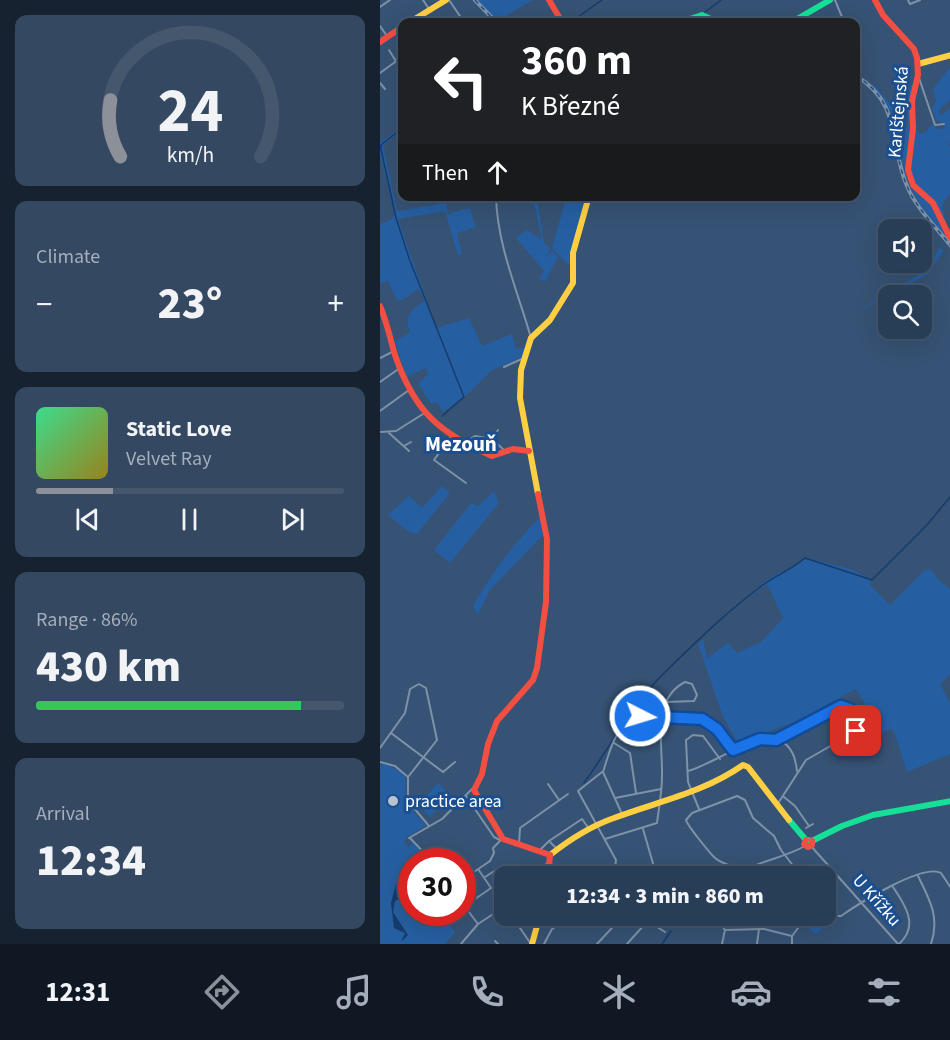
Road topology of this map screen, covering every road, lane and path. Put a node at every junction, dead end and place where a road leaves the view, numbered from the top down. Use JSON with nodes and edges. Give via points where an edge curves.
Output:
{"nodes":[{"id":1,"x":390,"y":0,"type":"edge"},
{"id":2,"x":423,"y":0,"type":"edge"},
{"id":3,"x":448,"y":0,"type":"edge"},
{"id":4,"x":549,"y":0,"type":"edge"},
{"id":5,"x":830,"y":0,"type":"edge"},
{"id":6,"x":835,"y":0,"type":"edge"},
{"id":7,"x":875,"y":0,"type":"edge"},
{"id":8,"x":920,"y":0,"type":"edge"},
{"id":9,"x":909,"y":2,"type":"edge"},
{"id":10,"x":380,"y":7,"type":"edge"},
{"id":11,"x":429,"y":9,"type":"junction"},
{"id":12,"x":416,"y":18,"type":"edge"},
{"id":13,"x":461,"y":18,"type":"edge"},
{"id":14,"x":560,"y":18,"type":"edge"},
{"id":15,"x":693,"y":18,"type":"edge"},
{"id":16,"x":708,"y":18,"type":"edge"},
{"id":17,"x":799,"y":18,"type":"edge"},
{"id":18,"x":842,"y":18,"type":"edge"},
{"id":19,"x":380,"y":26,"type":"edge"},
{"id":20,"x":398,"y":30,"type":"edge"},
{"id":21,"x":388,"y":37,"type":"junction"},
{"id":22,"x":380,"y":42,"type":"edge"},
{"id":23,"x":389,"y":50,"type":"dead end"},
{"id":24,"x":950,"y":55,"type":"edge"},
{"id":25,"x":396,"y":62,"type":"junction"},
{"id":26,"x":918,"y":64,"type":"junction"},
{"id":27,"x":398,"y":65,"type":"edge"},
{"id":28,"x":380,"y":73,"type":"edge"},
{"id":29,"x":918,"y":75,"type":"junction"},
{"id":30,"x":380,"y":83,"type":"edge"},
{"id":31,"x":385,"y":89,"type":"dead end"},
{"id":32,"x":944,"y":124,"type":"dead end"},
{"id":33,"x":497,"y":201,"type":"edge"},
{"id":34,"x":588,"y":201,"type":"edge"},
{"id":35,"x":950,"y":240,"type":"edge"},
{"id":36,"x":380,"y":306,"type":"edge"},
{"id":37,"x":531,"y":338,"type":"junction"},
{"id":38,"x":394,"y":351,"type":"junction"},
{"id":39,"x":380,"y":358,"type":"edge"},
{"id":40,"x":524,"y":358,"type":"junction"},
{"id":41,"x":504,"y":367,"type":"dead end"},
{"id":42,"x":400,"y":368,"type":"junction"},
{"id":43,"x":380,"y":382,"type":"edge"},
{"id":44,"x":409,"y":390,"type":"junction"},
{"id":45,"x":380,"y":411,"type":"edge"},
{"id":46,"x":423,"y":414,"type":"junction"},
{"id":47,"x":498,"y":430,"type":"dead end"},
{"id":48,"x":380,"y":432,"type":"edge"},
{"id":49,"x":389,"y":433,"type":"junction"},
{"id":50,"x":451,"y":436,"type":"junction"},
{"id":51,"x":492,"y":439,"type":"junction"},
{"id":52,"x":411,"y":442,"type":"dead end"},
{"id":53,"x":462,"y":443,"type":"junction"},
{"id":54,"x":404,"y":446,"type":"junction"},
{"id":55,"x":409,"y":451,"type":"dead end"},
{"id":56,"x":505,"y":451,"type":"junction"},
{"id":57,"x":529,"y":451,"type":"junction"},
{"id":58,"x":466,"y":483,"type":"dead end"},
{"id":59,"x":667,"y":702,"type":"junction"},
{"id":60,"x":662,"y":719,"type":"junction"},
{"id":61,"x":858,"y":725,"type":"junction"},
{"id":62,"x":391,"y":733,"type":"junction"},
{"id":63,"x":866,"y":739,"type":"dead end"},
{"id":64,"x":776,"y":740,"type":"junction"},
{"id":65,"x":614,"y":743,"type":"junction"},
{"id":66,"x":380,"y":748,"type":"edge"},
{"id":67,"x":733,"y":750,"type":"junction"},
{"id":68,"x":424,"y":758,"type":"junction"},
{"id":69,"x":720,"y":759,"type":"junction"},
{"id":70,"x":380,"y":762,"type":"edge"},
{"id":71,"x":455,"y":762,"type":"dead end"},
{"id":72,"x":688,"y":771,"type":"junction"},
{"id":73,"x":603,"y":772,"type":"junction"},
{"id":74,"x":797,"y":772,"type":"junction"},
{"id":75,"x":408,"y":777,"type":"junction"},
{"id":76,"x":548,"y":784,"type":"dead end"},
{"id":77,"x":475,"y":786,"type":"junction"},
{"id":78,"x":661,"y":789,"type":"junction"},
{"id":79,"x":636,"y":793,"type":"junction"},
{"id":80,"x":691,"y":793,"type":"junction"},
{"id":81,"x":568,"y":794,"type":"dead end"},
{"id":82,"x":466,"y":796,"type":"junction"},
{"id":83,"x":784,"y":797,"type":"junction"},
{"id":84,"x":615,"y":798,"type":"junction"},
{"id":85,"x":559,"y":800,"type":"junction"},
{"id":86,"x":950,"y":801,"type":"edge"},
{"id":87,"x":659,"y":805,"type":"junction"},
{"id":88,"x":776,"y":806,"type":"junction"},
{"id":89,"x":699,"y":810,"type":"junction"},
{"id":90,"x":490,"y":814,"type":"junction"},
{"id":91,"x":622,"y":814,"type":"junction"},
{"id":92,"x":482,"y":820,"type":"junction"},
{"id":93,"x":429,"y":826,"type":"junction"},
{"id":94,"x":597,"y":826,"type":"junction"},
{"id":95,"x":809,"y":826,"type":"dead end"},
{"id":96,"x":643,"y":829,"type":"junction"},
{"id":97,"x":590,"y":830,"type":"junction"},
{"id":98,"x":605,"y":839,"type":"junction"},
{"id":99,"x":501,"y":840,"type":"junction"},
{"id":100,"x":549,"y":841,"type":"junction"},
{"id":101,"x":809,"y":843,"type":"junction"},
{"id":102,"x":519,"y":844,"type":"junction"},
{"id":103,"x":420,"y":848,"type":"edge"},
{"id":104,"x":541,"y":849,"type":"junction"},
{"id":105,"x":557,"y":849,"type":"junction"},
{"id":106,"x":550,"y":855,"type":"junction"},
{"id":107,"x":786,"y":855,"type":"junction"},
{"id":108,"x":551,"y":862,"type":"junction"},
{"id":109,"x":550,"y":866,"type":"edge"},
{"id":110,"x":557,"y":866,"type":"edge"},
{"id":111,"x":615,"y":866,"type":"edge"},
{"id":112,"x":654,"y":866,"type":"edge"},
{"id":113,"x":727,"y":866,"type":"edge"},
{"id":114,"x":753,"y":866,"type":"edge"},
{"id":115,"x":794,"y":866,"type":"edge"},
{"id":116,"x":478,"y":869,"type":"joint"},
{"id":117,"x":494,"y":871,"type":"edge"},
{"id":118,"x":917,"y":875,"type":"junction"},
{"id":119,"x":485,"y":877,"type":"junction"},
{"id":120,"x":893,"y":887,"type":"junction"},
{"id":121,"x":950,"y":888,"type":"edge"},
{"id":122,"x":476,"y":894,"type":"edge"},
{"id":123,"x":478,"y":897,"type":"joint"},
{"id":124,"x":860,"y":902,"type":"junction"},
{"id":125,"x":494,"y":914,"type":"edge"},
{"id":126,"x":836,"y":916,"type":"edge"},
{"id":127,"x":476,"y":921,"type":"edge"},
{"id":128,"x":478,"y":924,"type":"junction"},
{"id":129,"x":519,"y":926,"type":"edge"},
{"id":130,"x":537,"y":926,"type":"edge"},
{"id":131,"x":557,"y":926,"type":"edge"},
{"id":132,"x":613,"y":926,"type":"edge"},
{"id":133,"x":644,"y":926,"type":"edge"},
{"id":134,"x":656,"y":926,"type":"edge"},
{"id":135,"x":722,"y":926,"type":"edge"},
{"id":136,"x":800,"y":926,"type":"edge"},
{"id":137,"x":760,"y":929,"type":"junction"},
{"id":138,"x":725,"y":930,"type":"junction"},
{"id":139,"x":665,"y":932,"type":"dead end"},
{"id":140,"x":792,"y":936,"type":"junction"},
{"id":141,"x":461,"y":944,"type":"edge"},
{"id":142,"x":531,"y":944,"type":"edge"},
{"id":143,"x":544,"y":944,"type":"edge"},
{"id":144,"x":596,"y":944,"type":"edge"},
{"id":145,"x":627,"y":944,"type":"edge"},
{"id":146,"x":722,"y":944,"type":"edge"},
{"id":147,"x":757,"y":944,"type":"edge"},
{"id":148,"x":792,"y":944,"type":"edge"},
{"id":149,"x":899,"y":944,"type":"edge"},
{"id":150,"x":931,"y":944,"type":"edge"}],
"edges":[{"from":1,"to":10,"type":"street"},
{"from":2,"to":11,"type":"street"},
{"from":3,"to":11,"type":"street"},
{"from":3,"to":13,"type":"street"},
{"from":4,"to":14,"type":"street"},
{"from":5,"to":17,"type":"street"},
{"from":6,"to":18,"type":"street"},
{"from":7,"to":26,"type":"street","name":"Karlštejnská","via":[[887,21],[914,49]]},
{"from":8,"to":9,"type":"street"},
{"from":11,"to":12,"type":"street"},
{"from":15,"to":16,"type":"street"},
{"from":19,"to":21,"type":"street"},
{"from":20,"to":21,"type":"street"},
{"from":21,"to":22,"type":"street"},
{"from":23,"to":25,"type":"street"},
{"from":24,"to":26,"type":"street"},
{"from":25,"to":27,"type":"street"},
{"from":25,"to":28,"type":"street"},
{"from":26,"to":29,"type":"street","name":"Karlštejnská"},
{"from":29,"to":32,"type":"street","via":[[935,125]]},
{"from":29,"to":35,"type":"street","name":"Karlštejnská","via":[[912,101],[908,170],[913,185],[929,198]]},
{"from":30,"to":31,"type":"street"},
{"from":33,"to":37,"type":"street","via":[[509,269]]},
{"from":34,"to":37,"type":"street","via":[[573,253],[573,282],[550,320]]},
{"from":36,"to":38,"type":"street"},
{"from":37,"to":40,"type":"street"},
{"from":38,"to":39,"type":"street"},
{"from":38,"to":42,"type":"street"},
{"from":40,"to":41,"type":"street"},
{"from":40,"to":57,"type":"street","via":[[520,389]]},
{"from":42,"to":43,"type":"street"},
{"from":42,"to":44,"type":"street"},
{"from":44,"to":45,"type":"street"},
{"from":44,"to":46,"type":"street"},
{"from":46,"to":49,"type":"street"},
{"from":46,"to":50,"type":"street"},
{"from":47,"to":51,"type":"street"},
{"from":48,"to":49,"type":"street"},
{"from":49,"to":54,"type":"street"},
{"from":50,"to":53,"type":"street"},
{"from":50,"to":58,"type":"street","via":[[434,460]]},
{"from":51,"to":53,"type":"street","via":[[475,436]]},
{"from":51,"to":56,"type":"street"},
{"from":52,"to":54,"type":"street"},
{"from":53,"to":56,"type":"street","via":[[492,456]]},
{"from":54,"to":55,"type":"street"},
{"from":56,"to":57,"type":"street"},
{"from":57,"to":77,"type":"street","via":[[546,523],[544,619],[535,677],[499,718]]},
{"from":59,"to":59,"type":"street","via":[[669,695],[685,682],[692,684],[697,699]]},
{"from":59,"to":60,"type":"street"},
{"from":60,"to":65,"type":"street","via":[[632,719],[621,728]]},
{"from":60,"to":67,"type":"street","via":[[706,720]]},
{"from":60,"to":78,"type":"street"},
{"from":61,"to":63,"type":"street"},
{"from":61,"to":64,"type":"street","via":[[850,709],[841,706]]},
{"from":61,"to":74,"type":"street","via":[[852,733],[809,757]]},
{"from":62,"to":66,"type":"street"},
{"from":62,"to":68,"type":"street"},
{"from":62,"to":68,"type":"street","via":[[407,710],[410,688],[419,684],[426,688],[438,737]]},
{"from":64,"to":67,"type":"street","via":[[760,739]]},
{"from":64,"to":74,"type":"street","via":[[791,751]]},
{"from":65,"to":73,"type":"street"},
{"from":65,"to":79,"type":"street","via":[[630,753]]},
{"from":67,"to":69,"type":"street"},
{"from":68,"to":71,"type":"street","via":[[443,772]]},
{"from":68,"to":75,"type":"street"},
{"from":69,"to":72,"type":"street"},
{"from":69,"to":72,"type":"street","via":[[703,736],[690,736],[684,747]]},
{"from":70,"to":75,"type":"street","via":[[395,766]]},
{"from":72,"to":80,"type":"street"},
{"from":73,"to":84,"type":"street"},
{"from":73,"to":94,"type":"street","via":[[578,790]]},
{"from":74,"to":83,"type":"street"},
{"from":75,"to":93,"type":"street","via":[[408,801]]},
{"from":76,"to":85,"type":"street"},
{"from":77,"to":82,"type":"street"},
{"from":77,"to":90,"type":"street","via":[[475,793]]},
{"from":78,"to":79,"type":"street"},
{"from":78,"to":87,"type":"street"},
{"from":79,"to":84,"type":"street"},
{"from":80,"to":87,"type":"street"},
{"from":80,"to":88,"type":"street","via":[[746,765]]},
{"from":80,"to":89,"type":"street"},
{"from":81,"to":85,"type":"street"},
{"from":82,"to":92,"type":"street"},
{"from":82,"to":93,"type":"street"},
{"from":83,"to":88,"type":"street"},
{"from":83,"to":95,"type":"street"},
{"from":84,"to":91,"type":"street"},
{"from":85,"to":102,"type":"street","via":[[520,828]]},
{"from":86,"to":101,"type":"street","via":[[847,822]]},
{"from":87,"to":91,"type":"street"},
{"from":87,"to":96,"type":"street","via":[[656,825]]},
{"from":88,"to":101,"type":"street"},
{"from":89,"to":107,"type":"street","via":[[734,796],[743,798],[753,818],[774,836]]},
{"from":89,"to":113,"type":"street","via":[[687,816],[687,824],[714,857]]},
{"from":90,"to":92,"type":"street"},
{"from":90,"to":99,"type":"street"},
{"from":91,"to":94,"type":"street"},
{"from":92,"to":99,"type":"street"},
{"from":93,"to":103,"type":"street","via":[[410,838]]},
{"from":94,"to":97,"type":"street"},
{"from":94,"to":98,"type":"street"},
{"from":96,"to":98,"type":"street"},
{"from":96,"to":112,"type":"street"},
{"from":97,"to":100,"type":"street","via":[[582,819]]},
{"from":97,"to":105,"type":"street"},
{"from":98,"to":111,"type":"street"},
{"from":99,"to":102,"type":"street"},
{"from":99,"to":116,"type":"street","via":[[493,848],[490,861]]},
{"from":100,"to":104,"type":"street"},
{"from":100,"to":105,"type":"street"},
{"from":101,"to":107,"type":"street"},
{"from":101,"to":124,"type":"street","name":"U Křížku"},
{"from":102,"to":104,"type":"street"},
{"from":104,"to":106,"type":"street"},
{"from":105,"to":106,"type":"street"},
{"from":106,"to":108,"type":"street"},
{"from":107,"to":114,"type":"street"},
{"from":107,"to":115,"type":"street"},
{"from":108,"to":109,"type":"street"},
{"from":108,"to":110,"type":"street"},
{"from":116,"to":119,"type":"street"},
{"from":117,"to":119,"type":"street"},
{"from":118,"to":120,"type":"street"},
{"from":118,"to":121,"type":"street","via":[[937,871]]},
{"from":118,"to":150,"type":"street","via":[[936,920]]},
{"from":119,"to":123,"type":"street","via":[[491,888]]},
{"from":120,"to":124,"type":"street"},
{"from":120,"to":149,"type":"street","via":[[910,923],[908,935]]},
{"from":122,"to":123,"type":"street"},
{"from":124,"to":126,"type":"street"},
{"from":124,"to":149,"type":"street","name":"U Křížku"},
{"from":125,"to":128,"type":"street"},
{"from":127,"to":128,"type":"street"},
{"from":128,"to":141,"type":"street"},
{"from":129,"to":142,"type":"street"},
{"from":130,"to":142,"type":"street"},
{"from":131,"to":143,"type":"street"},
{"from":132,"to":144,"type":"street"},
{"from":133,"to":145,"type":"street"},
{"from":134,"to":139,"type":"street"},
{"from":135,"to":138,"type":"street"},
{"from":136,"to":140,"type":"street"},
{"from":137,"to":138,"type":"street"},
{"from":137,"to":140,"type":"street"},
{"from":137,"to":147,"type":"street"},
{"from":138,"to":146,"type":"street"},
{"from":140,"to":148,"type":"street"}]}
